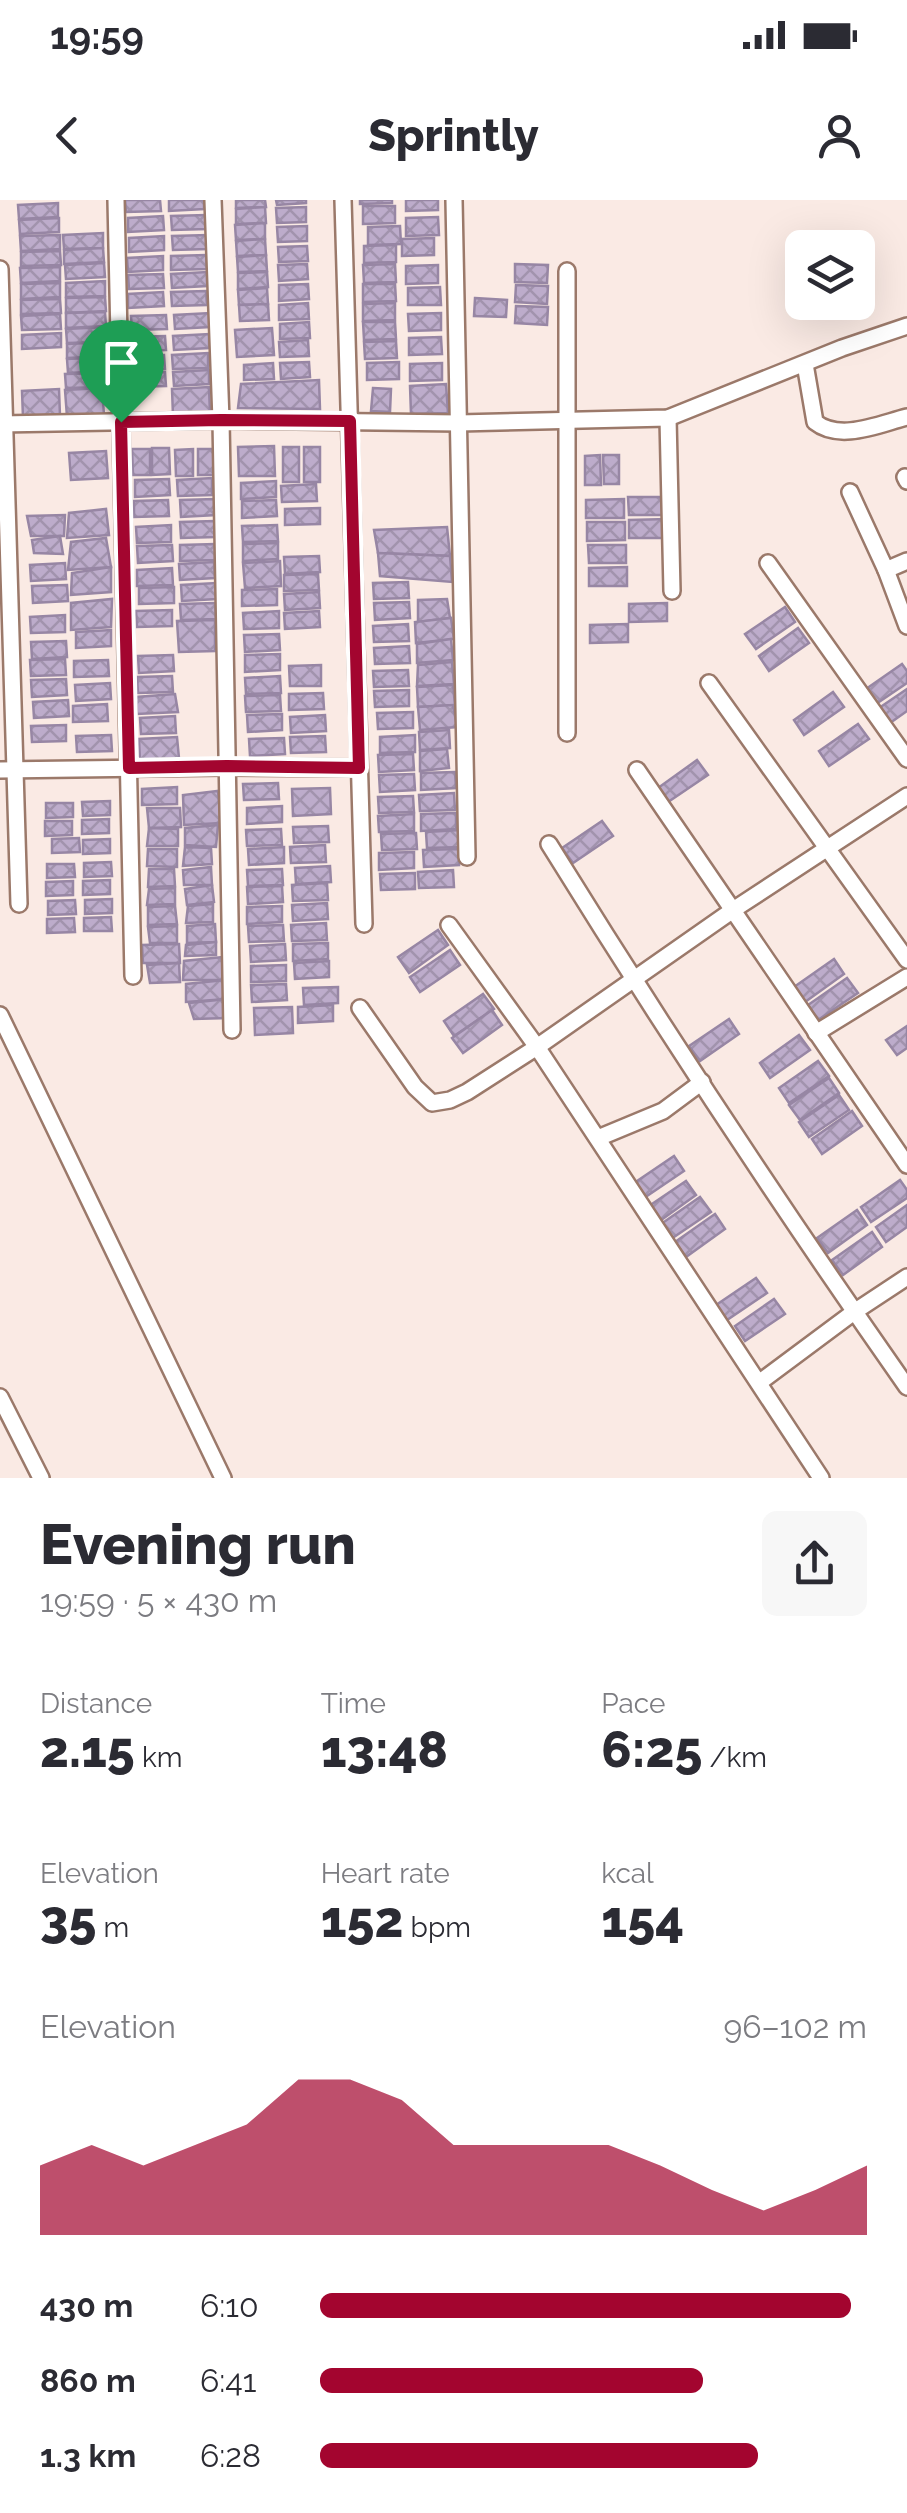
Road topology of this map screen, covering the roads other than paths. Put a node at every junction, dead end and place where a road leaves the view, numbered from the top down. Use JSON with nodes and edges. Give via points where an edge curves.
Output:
{"nodes":[{"id":1,"x":116,"y":200,"type":"edge"},
{"id":2,"x":213,"y":200,"type":"edge"},
{"id":3,"x":343,"y":200,"type":"edge"},
{"id":4,"x":454,"y":200,"type":"edge"},
{"id":5,"x":0,"y":269,"type":"edge"},
{"id":6,"x":567,"y":271,"type":"dead end"},
{"id":7,"x":907,"y":326,"type":"edge"},
{"id":8,"x":806,"y":364,"type":"junction"},
{"id":9,"x":907,"y":417,"type":"edge"},
{"id":10,"x":668,"y":418,"type":"junction"},
{"id":11,"x":221,"y":420,"type":"junction"},
{"id":12,"x":350,"y":421,"type":"junction"},
{"id":13,"x":568,"y":421,"type":"junction"},
{"id":14,"x":121,"y":422,"type":"junction"},
{"id":15,"x":459,"y":423,"type":"junction"},
{"id":16,"x":2,"y":424,"type":"edge"},
{"id":17,"x":850,"y":492,"type":"dead end"},
{"id":18,"x":907,"y":561,"type":"edge"},
{"id":19,"x":768,"y":563,"type":"dead end"},
{"id":20,"x":886,"y":570,"type":"junction"},
{"id":21,"x":672,"y":591,"type":"dead end"},
{"id":22,"x":907,"y":626,"type":"edge"},
{"id":23,"x":709,"y":683,"type":"dead end"},
{"id":24,"x":567,"y":733,"type":"dead end"},
{"id":25,"x":907,"y":759,"type":"edge"},
{"id":26,"x":227,"y":766,"type":"junction"},
{"id":27,"x":129,"y":768,"type":"junction"},
{"id":28,"x":359,"y":768,"type":"junction"},
{"id":29,"x":8,"y":770,"type":"edge"},
{"id":30,"x":637,"y":770,"type":"dead end"},
{"id":31,"x":907,"y":796,"type":"edge"},
{"id":32,"x":550,"y":844,"type":"dead end"},
{"id":33,"x":828,"y":850,"type":"junction"},
{"id":34,"x":468,"y":856,"type":"dead end"},
{"id":35,"x":19,"y":904,"type":"dead end"},
{"id":36,"x":733,"y":910,"type":"junction"},
{"id":37,"x":364,"y":924,"type":"dead end"},
{"id":38,"x":449,"y":924,"type":"dead end"},
{"id":39,"x":907,"y":960,"type":"edge"},
{"id":40,"x":133,"y":976,"type":"dead end"},
{"id":41,"x":907,"y":978,"type":"edge"},
{"id":42,"x":633,"y":979,"type":"junction"},
{"id":43,"x":360,"y":1008,"type":"dead end"},
{"id":44,"x":0,"y":1014,"type":"edge"},
{"id":45,"x":232,"y":1030,"type":"dead end"},
{"id":46,"x":816,"y":1034,"type":"junction"},
{"id":47,"x":538,"y":1047,"type":"junction"},
{"id":48,"x":702,"y":1082,"type":"junction"},
{"id":49,"x":598,"y":1138,"type":"junction"},
{"id":50,"x":907,"y":1165,"type":"edge"},
{"id":51,"x":907,"y":1277,"type":"edge"},
{"id":52,"x":854,"y":1312,"type":"junction"},
{"id":53,"x":760,"y":1382,"type":"junction"},
{"id":54,"x":907,"y":1388,"type":"edge"},
{"id":55,"x":0,"y":1397,"type":"edge"},
{"id":56,"x":41,"y":1478,"type":"edge"},
{"id":57,"x":223,"y":1478,"type":"edge"},
{"id":58,"x":821,"y":1478,"type":"edge"}],
"edges":[{"from":1,"to":14,"type":"street"},
{"from":2,"to":11,"type":"street"},
{"from":3,"to":12,"type":"street"},
{"from":4,"to":15,"type":"street"},
{"from":5,"to":16,"type":"street"},
{"from":6,"to":13,"type":"street"},
{"from":7,"to":8,"type":"street"},
{"from":8,"to":9,"type":"street","via":[[815,422],[826,430]]},
{"from":8,"to":10,"type":"street"},
{"from":10,"to":13,"type":"street"},
{"from":10,"to":21,"type":"street"},
{"from":11,"to":12,"type":"street"},
{"from":11,"to":14,"type":"street"},
{"from":11,"to":26,"type":"street"},
{"from":12,"to":15,"type":"street"},
{"from":12,"to":28,"type":"street"},
{"from":13,"to":15,"type":"street"},
{"from":13,"to":24,"type":"street"},
{"from":14,"to":16,"type":"street"},
{"from":14,"to":27,"type":"street"},
{"from":15,"to":34,"type":"street"},
{"from":16,"to":29,"type":"street"},
{"from":17,"to":20,"type":"street"},
{"from":18,"to":20,"type":"street"},
{"from":19,"to":25,"type":"street"},
{"from":20,"to":22,"type":"street"},
{"from":23,"to":33,"type":"street"},
{"from":26,"to":27,"type":"street"},
{"from":26,"to":28,"type":"street"},
{"from":26,"to":45,"type":"street"},
{"from":27,"to":29,"type":"street"},
{"from":27,"to":40,"type":"street"},
{"from":28,"to":37,"type":"street"},
{"from":29,"to":35,"type":"street"},
{"from":30,"to":36,"type":"street"},
{"from":31,"to":33,"type":"street"},
{"from":32,"to":42,"type":"street"},
{"from":33,"to":36,"type":"street"},
{"from":33,"to":39,"type":"street"},
{"from":36,"to":42,"type":"street"},
{"from":36,"to":46,"type":"street"},
{"from":38,"to":47,"type":"street"},
{"from":41,"to":46,"type":"street"},
{"from":42,"to":47,"type":"street"},
{"from":42,"to":48,"type":"street"},
{"from":43,"to":47,"type":"street","via":[[432,1103],[467,1092]]},
{"from":44,"to":57,"type":"street"},
{"from":46,"to":50,"type":"street"},
{"from":47,"to":49,"type":"street"},
{"from":48,"to":49,"type":"street","via":[[662,1111]]},
{"from":48,"to":52,"type":"street"},
{"from":49,"to":53,"type":"street"},
{"from":51,"to":52,"type":"street"},
{"from":52,"to":53,"type":"street"},
{"from":52,"to":54,"type":"street"},
{"from":53,"to":58,"type":"street"},
{"from":55,"to":56,"type":"street"}]}
